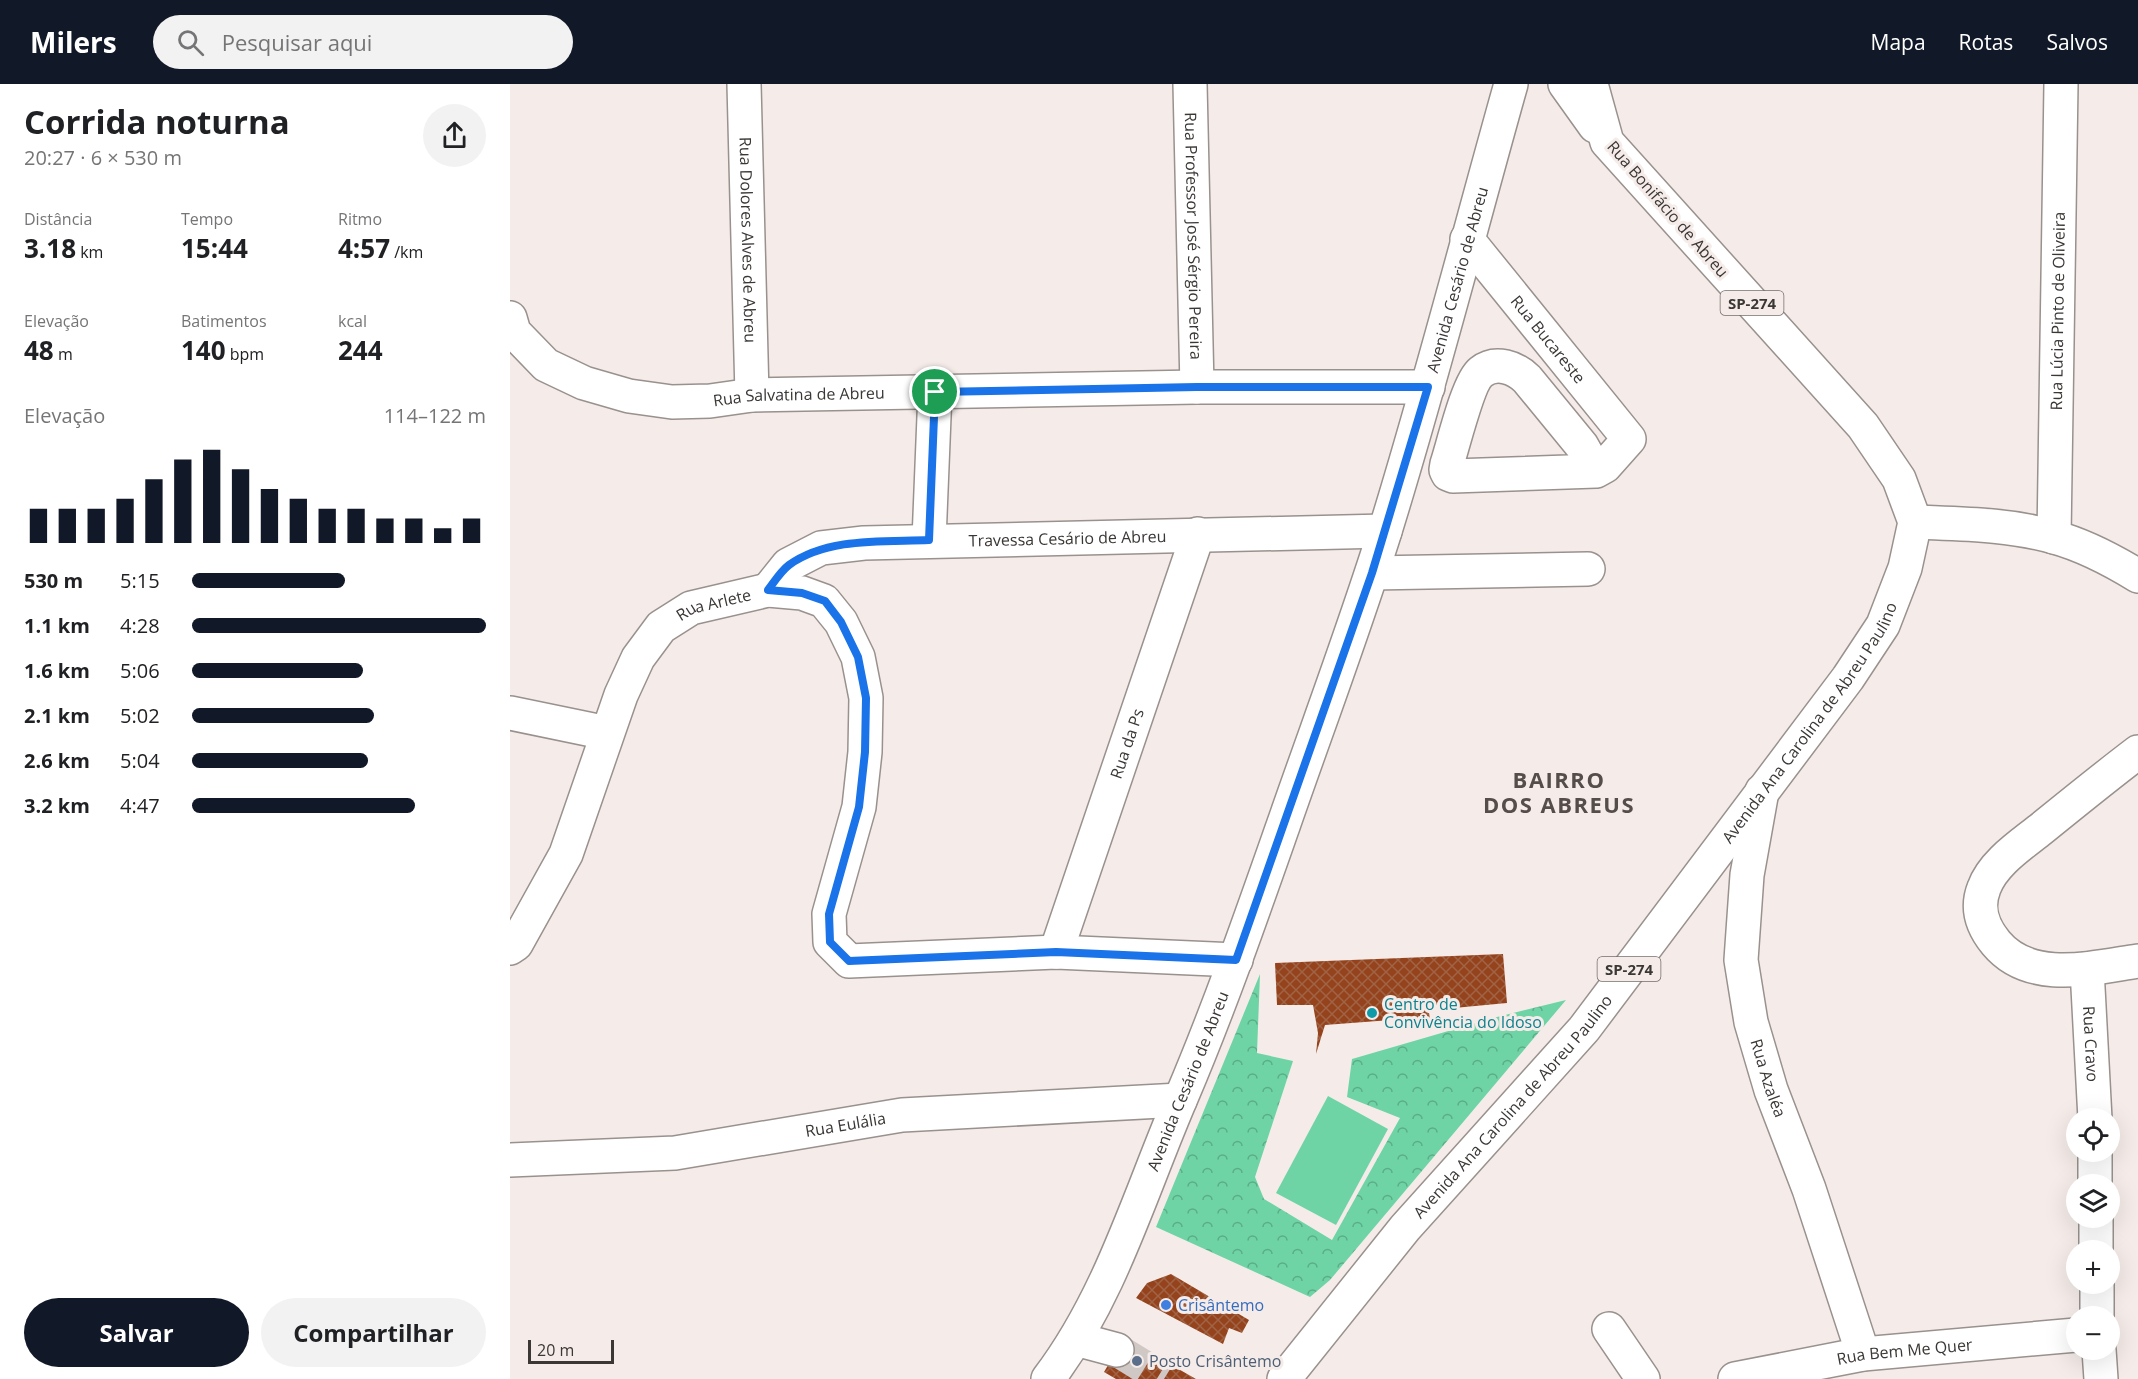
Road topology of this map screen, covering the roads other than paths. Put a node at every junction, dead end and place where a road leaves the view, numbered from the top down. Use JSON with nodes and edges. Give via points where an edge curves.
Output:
{"nodes":[{"id":1,"x":744,"y":84,"type":"edge"},
{"id":2,"x":1190,"y":84,"type":"edge"},
{"id":3,"x":1511,"y":84,"type":"edge"},
{"id":4,"x":1565,"y":84,"type":"edge"},
{"id":5,"x":1591,"y":84,"type":"edge"},
{"id":6,"x":2061,"y":84,"type":"edge"},
{"id":7,"x":1607,"y":142,"type":"junction"},
{"id":8,"x":1467,"y":239,"type":"junction"},
{"id":9,"x":512,"y":325,"type":"edge"},
{"id":10,"x":1197,"y":387,"type":"junction"},
{"id":11,"x":1428,"y":387,"type":"junction"},
{"id":12,"x":935,"y":392,"type":"junction"},
{"id":13,"x":752,"y":395,"type":"junction"},
{"id":14,"x":1589,"y":458,"type":"dead end"},
{"id":15,"x":1915,"y":522,"type":"junction"},
{"id":16,"x":1385,"y":531,"type":"junction"},
{"id":17,"x":1198,"y":534,"type":"junction"},
{"id":18,"x":2054,"y":537,"type":"junction"},
{"id":19,"x":929,"y":540,"type":"junction"},
{"id":20,"x":1588,"y":569,"type":"dead end"},
{"id":21,"x":1372,"y":573,"type":"junction"},
{"id":22,"x":2138,"y":576,"type":"edge"},
{"id":23,"x":768,"y":590,"type":"junction"},
{"id":24,"x":510,"y":713,"type":"edge"},
{"id":25,"x":608,"y":733,"type":"junction"},
{"id":26,"x":2138,"y":752,"type":"edge"},
{"id":27,"x":1762,"y":791,"type":"junction"},
{"id":28,"x":510,"y":948,"type":"edge"},
{"id":29,"x":1056,"y":952,"type":"junction"},
{"id":30,"x":1236,"y":960,"type":"junction"},
{"id":31,"x":2138,"y":961,"type":"edge"},
{"id":32,"x":2087,"y":969,"type":"junction"},
{"id":33,"x":1180,"y":1100,"type":"junction"},
{"id":34,"x":2094,"y":1108,"type":"edge"},
{"id":35,"x":510,"y":1160,"type":"edge"},
{"id":36,"x":1609,"y":1329,"type":"dead end"},
{"id":37,"x":2066,"y":1336,"type":"edge"},
{"id":38,"x":1117,"y":1350,"type":"dead end"},
{"id":39,"x":1863,"y":1354,"type":"junction"},
{"id":40,"x":2100,"y":1360,"type":"edge"},
{"id":41,"x":1063,"y":1363,"type":"edge"},
{"id":42,"x":1284,"y":1379,"type":"edge"},
{"id":43,"x":1643,"y":1379,"type":"edge"},
{"id":44,"x":1735,"y":1379,"type":"edge"},
{"id":45,"x":2101,"y":1379,"type":"edge"}],
"edges":[{"from":1,"to":13,"type":"street","name":"Rua Dolores Alves de Abreu"},
{"from":2,"to":10,"type":"street","name":"Rua Professor José Sérgio Pereira"},
{"from":3,"to":8,"type":"street","name":"Avenida Cesário de Abreu"},
{"from":4,"to":7,"type":"street"},
{"from":5,"to":7,"type":"street","name":"Rua Bonifácio de Abreu","number":"SP-274"},
{"from":6,"to":18,"type":"street","name":"Rua Lúcia Pinto de Oliveira"},
{"from":7,"to":15,"type":"street","name":"Rua Bonifácio de Abreu","number":"SP-274","via":[[1863,426],[1899,479]]},
{"from":8,"to":11,"type":"street","name":"Avenida Cesário de Abreu"},
{"from":8,"to":14,"type":"street","name":"Rua Bucareste","via":[[1619,427]]},
{"from":9,"to":13,"type":"street","name":"Rua Salvatina de Abreu","via":[[546,365],[584,383],[629,396],[672,402]]},
{"from":10,"to":11,"type":"street","name":"Rua Salvatina de Abreu"},
{"from":10,"to":12,"type":"street","name":"Rua Salvatina de Abreu"},
{"from":11,"to":16,"type":"street","name":"Avenida Cesário de Abreu"},
{"from":12,"to":13,"type":"street","name":"Rua Salvatina de Abreu"},
{"from":12,"to":19,"type":"street"},
{"from":15,"to":18,"type":"street","via":[[1986,525]]},
{"from":15,"to":27,"type":"street","name":"Avenida Ana Carolina de Abreu Paulino","number":"SP-274","via":[[1905,568],[1883,625]]},
{"from":16,"to":17,"type":"street","name":"Travessa Cesário de Abreu"},
{"from":16,"to":21,"type":"street","name":"Avenida Cesário de Abreu"},
{"from":17,"to":19,"type":"street","name":"Travessa Cesário de Abreu"},
{"from":17,"to":29,"type":"street","name":"Rua da Ps"},
{"from":18,"to":22,"type":"street","via":[[2111,560]]},
{"from":19,"to":23,"type":"street","name":"Travessa Cesário de Abreu","via":[[821,549],[788,565]]},
{"from":20,"to":21,"type":"street"},
{"from":21,"to":30,"type":"street","name":"Avenida Cesário de Abreu"},
{"from":23,"to":25,"type":"street","name":"Rua Arlete","via":[[691,608],[661,627],[638,658]]},
{"from":23,"to":29,"type":"street","name":"Rua Arlete","via":[[802,593],[825,601],[841,622],[858,657],[866,698],[859,807],[829,914],[830,942],[849,961]]},
{"from":24,"to":25,"type":"street"},
{"from":25,"to":28,"type":"street","name":"Rua Arlete","via":[[566,854],[516,944]]},
{"from":26,"to":32,"type":"street","via":[[2020,846],[1984,886],[1982,920],[2003,952],[2018,963],[2042,969]]},
{"from":27,"to":39,"type":"street","name":"Rua Azaléa","via":[[1748,875],[1741,960],[1752,1022],[1771,1090],[1809,1189]]},
{"from":27,"to":42,"type":"street","name":"Avenida Ana Carolina de Abreu Paulino","number":"SP-274","via":[[1584,1029],[1405,1228]]},
{"from":29,"to":30,"type":"street","name":"Rua Arlete"},
{"from":30,"to":33,"type":"street","name":"Avenida Cesário de Abreu"},
{"from":31,"to":32,"type":"street"},
{"from":32,"to":34,"type":"street","name":"Rua Cravo"},
{"from":33,"to":35,"type":"street","name":"Rua Eulália","via":[[902,1115],[675,1153]]},
{"from":33,"to":41,"type":"street","name":"Avenida Cesário de Abreu","via":[[1121,1249]]},
{"from":36,"to":43,"type":"street"},
{"from":37,"to":39,"type":"street","name":"Rua Bem Me Quer"},
{"from":38,"to":41,"type":"street"},
{"from":39,"to":44,"type":"street","name":"Rua Bem Me Quer"},
{"from":40,"to":45,"type":"street"}]}
